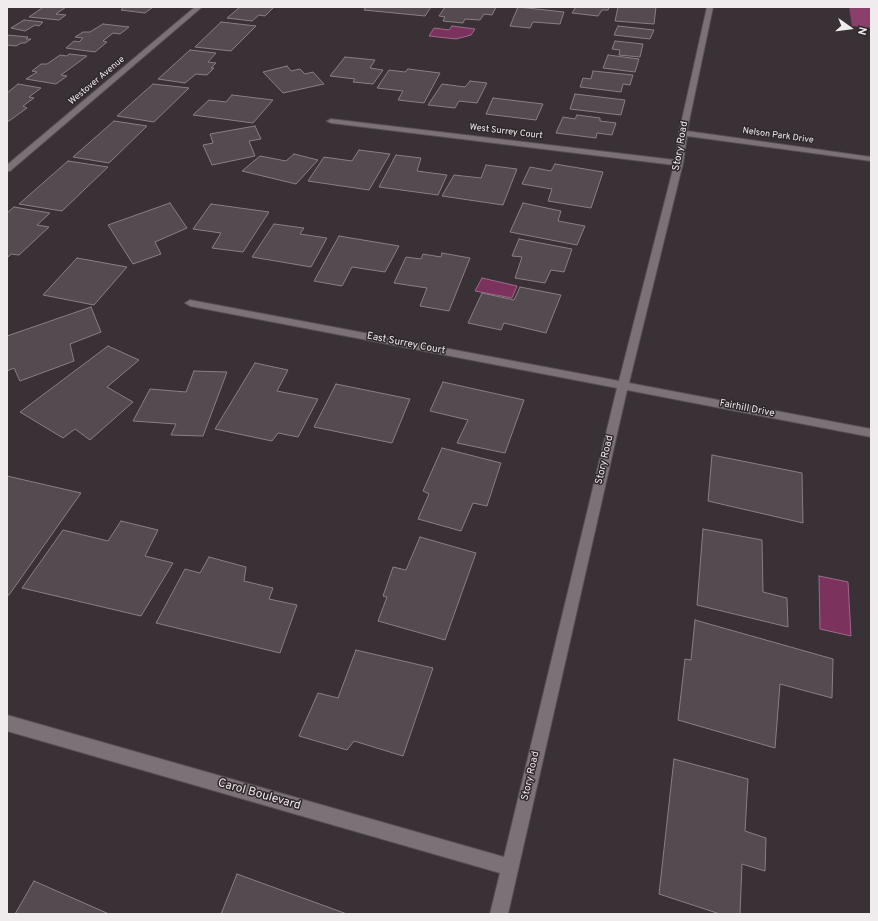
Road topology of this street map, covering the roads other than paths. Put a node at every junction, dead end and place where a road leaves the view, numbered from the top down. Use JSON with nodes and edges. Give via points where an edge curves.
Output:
{"nodes":[{"id":1,"x":199,"y":7,"type":"edge"},
{"id":2,"x":710,"y":7,"type":"edge"},
{"id":3,"x":331,"y":121,"type":"dead end"},
{"id":4,"x":683,"y":133,"type":"junction"},
{"id":5,"x":871,"y":159,"type":"edge"},
{"id":6,"x":679,"y":163,"type":"junction"},
{"id":7,"x":7,"y":169,"type":"edge"},
{"id":8,"x":190,"y":303,"type":"dead end"},
{"id":9,"x":623,"y":385,"type":"junction"},
{"id":10,"x":871,"y":432,"type":"edge"},
{"id":11,"x":7,"y":723,"type":"edge"},
{"id":12,"x":510,"y":867,"type":"junction"},
{"id":13,"x":499,"y":914,"type":"edge"}],
"edges":[{"from":1,"to":7,"type":"street","name":"Westover Avenue"},
{"from":2,"to":4,"type":"street","name":"Story Road"},
{"from":3,"to":6,"type":"street","name":"West Surrey Court"},
{"from":4,"to":5,"type":"street","name":"Nelson Park Drive"},
{"from":4,"to":6,"type":"street","name":"Story Road"},
{"from":6,"to":9,"type":"street","name":"Story Road"},
{"from":8,"to":9,"type":"street","name":"East Surrey Court"},
{"from":9,"to":10,"type":"street","name":"Fairhill Drive"},
{"from":9,"to":12,"type":"street","name":"Story Road"},
{"from":11,"to":12,"type":"street","name":"Carol Boulevard"},
{"from":12,"to":13,"type":"street","name":"Story Road"}]}
